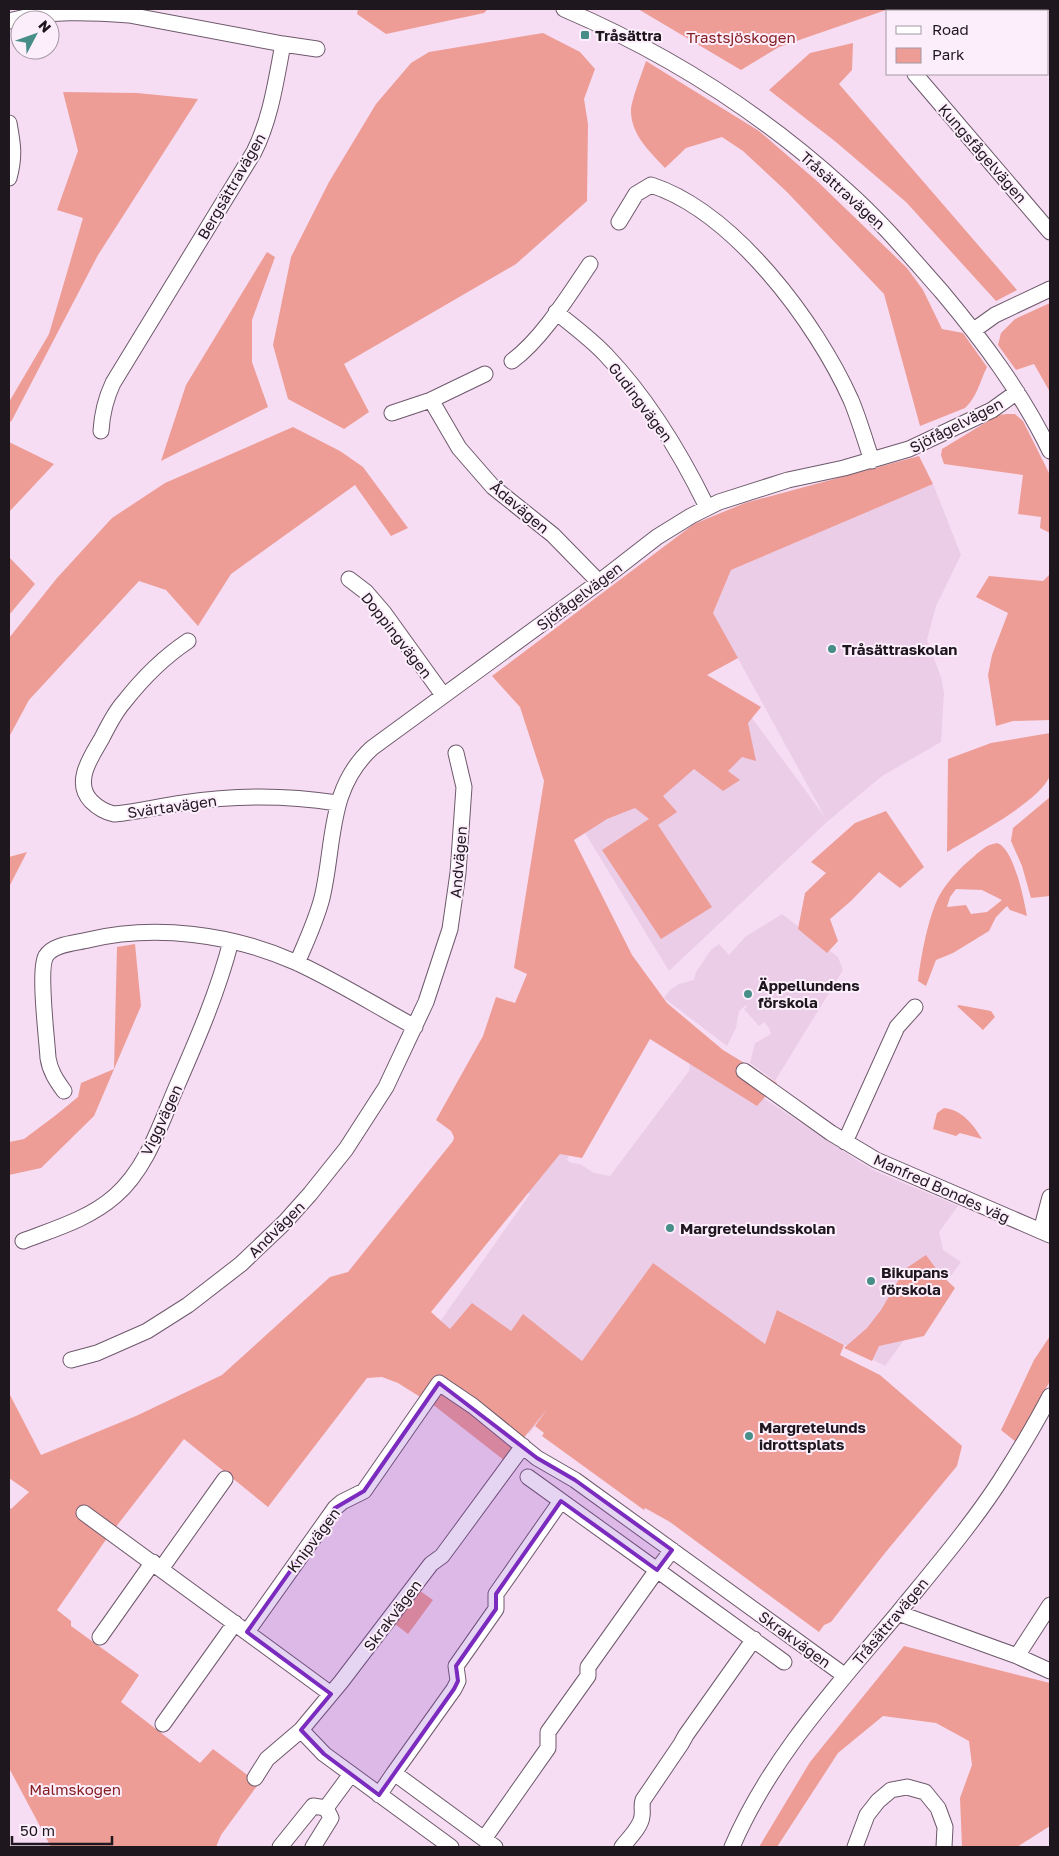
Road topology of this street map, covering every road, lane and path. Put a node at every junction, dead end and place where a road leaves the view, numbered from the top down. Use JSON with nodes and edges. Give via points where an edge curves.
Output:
{"nodes":[{"id":1,"x":564,"y":9,"type":"edge"},
{"id":2,"x":129,"y":12,"type":"edge"},
{"id":3,"x":9,"y":21,"type":"edge"},
{"id":4,"x":284,"y":44,"type":"junction"},
{"id":5,"x":317,"y":49,"type":"dead end"},
{"id":6,"x":915,"y":75,"type":"edge"},
{"id":7,"x":9,"y":122,"type":"edge"},
{"id":8,"x":9,"y":178,"type":"edge"},
{"id":9,"x":619,"y":222,"type":"dead end"},
{"id":10,"x":1050,"y":232,"type":"edge"},
{"id":11,"x":590,"y":264,"type":"dead end"},
{"id":12,"x":1050,"y":289,"type":"edge"},
{"id":13,"x":556,"y":312,"type":"junction"},
{"id":14,"x":974,"y":330,"type":"junction"},
{"id":15,"x":512,"y":361,"type":"dead end"},
{"id":16,"x":484,"y":374,"type":"dead end"},
{"id":17,"x":1017,"y":392,"type":"junction"},
{"id":18,"x":431,"y":400,"type":"junction"},
{"id":19,"x":392,"y":413,"type":"dead end"},
{"id":20,"x":101,"y":431,"type":"dead end"},
{"id":21,"x":1050,"y":451,"type":"edge"},
{"id":22,"x":872,"y":460,"type":"junction"},
{"id":23,"x":707,"y":507,"type":"junction"},
{"id":24,"x":349,"y":579,"type":"dead end"},
{"id":25,"x":599,"y":582,"type":"junction"},
{"id":26,"x":188,"y":641,"type":"dead end"},
{"id":27,"x":443,"y":695,"type":"junction"},
{"id":28,"x":456,"y":753,"type":"dead end"},
{"id":29,"x":338,"y":803,"type":"junction"},
{"id":30,"x":231,"y":941,"type":"junction"},
{"id":31,"x":297,"y":963,"type":"junction"},
{"id":32,"x":915,"y":1007,"type":"dead end"},
{"id":33,"x":415,"y":1027,"type":"junction"},
{"id":34,"x":744,"y":1071,"type":"dead end"},
{"id":35,"x":64,"y":1091,"type":"dead end"},
{"id":36,"x":845,"y":1142,"type":"junction"},
{"id":37,"x":1050,"y":1197,"type":"edge"},
{"id":38,"x":1046,"y":1233,"type":"edge"},
{"id":39,"x":23,"y":1241,"type":"dead end"},
{"id":40,"x":71,"y":1360,"type":"dead end"},
{"id":41,"x":439,"y":1383,"type":"joint"},
{"id":42,"x":1050,"y":1396,"type":"edge"},
{"id":43,"x":523,"y":1446,"type":"junction"},
{"id":44,"x":528,"y":1477,"type":"dead end"},
{"id":45,"x":225,"y":1479,"type":"dead end"},
{"id":46,"x":562,"y":1501,"type":"junction"},
{"id":47,"x":84,"y":1514,"type":"dead end"},
{"id":48,"x":672,"y":1550,"type":"junction"},
{"id":49,"x":157,"y":1566,"type":"junction"},
{"id":50,"x":657,"y":1570,"type":"junction"},
{"id":51,"x":1050,"y":1604,"type":"edge"},
{"id":52,"x":898,"y":1613,"type":"junction"},
{"id":53,"x":241,"y":1628,"type":"junction"},
{"id":54,"x":100,"y":1637,"type":"dead end"},
{"id":55,"x":754,"y":1639,"type":"junction"},
{"id":56,"x":1017,"y":1656,"type":"junction"},
{"id":57,"x":784,"y":1662,"type":"dead end"},
{"id":58,"x":1050,"y":1671,"type":"edge"},
{"id":59,"x":844,"y":1675,"type":"junction"},
{"id":60,"x":331,"y":1694,"type":"junction"},
{"id":61,"x":163,"y":1724,"type":"dead end"},
{"id":62,"x":301,"y":1730,"type":"junction"},
{"id":63,"x":394,"y":1773,"type":"junction"},
{"id":64,"x":350,"y":1774,"type":"junction"},
{"id":65,"x":255,"y":1778,"type":"dead end"},
{"id":66,"x":379,"y":1795,"type":"junction"},
{"id":67,"x":326,"y":1808,"type":"junction"},
{"id":68,"x":490,"y":1843,"type":"edge"},
{"id":69,"x":280,"y":1847,"type":"edge"},
{"id":70,"x":313,"y":1847,"type":"edge"},
{"id":71,"x":451,"y":1847,"type":"edge"},
{"id":72,"x":622,"y":1847,"type":"edge"},
{"id":73,"x":732,"y":1847,"type":"edge"},
{"id":74,"x":855,"y":1847,"type":"edge"},
{"id":75,"x":944,"y":1847,"type":"edge"}],
"edges":[{"from":1,"to":14,"type":"street","name":"Tråsättravägen","via":[[636,43],[697,78],[791,143],[887,230]]},
{"from":2,"to":3,"type":"street","via":[[65,13]]},
{"from":2,"to":4,"type":"street"},
{"from":4,"to":5,"type":"street"},
{"from":4,"to":20,"type":"street","name":"Bergsättravägen","via":[[262,136],[113,384],[103,411]]},
{"from":6,"to":10,"type":"street","name":"Kungsfågelvägen"},
{"from":7,"to":8,"type":"street","via":[[14,151]]},
{"from":9,"to":22,"type":"street","via":[[636,194],[651,185],[680,197],[735,239],[785,292],[815,335],[851,400]]},
{"from":11,"to":13,"type":"street"},
{"from":12,"to":14,"type":"street","via":[[995,315]]},
{"from":13,"to":15,"type":"street","via":[[522,354]]},
{"from":13,"to":23,"type":"street","name":"Gudingvägen","via":[[606,355],[645,401]]},
{"from":14,"to":17,"type":"street","name":"Tråsättravägen"},
{"from":16,"to":18,"type":"street"},
{"from":17,"to":21,"type":"street","name":"Tråsättravägen"},
{"from":17,"to":22,"type":"street","name":"Sjöfågelvägen","via":[[992,410],[917,446]]},
{"from":18,"to":19,"type":"street"},
{"from":18,"to":25,"type":"street","name":"Ådavägen","via":[[459,448],[494,487],[553,534]]},
{"from":22,"to":23,"type":"street","name":"Sjöfågelvägen","via":[[788,480]]},
{"from":23,"to":25,"type":"street","name":"Sjöfågelvägen","via":[[657,537]]},
{"from":24,"to":27,"type":"street","name":"Doppingvägen","via":[[366,592],[384,613]]},
{"from":25,"to":27,"type":"street","name":"Sjöfågelvägen"},
{"from":26,"to":29,"type":"street","name":"Svärtavägen","via":[[173,650],[122,704],[84,775],[83,785],[90,800],[114,814],[240,797],[270,796]]},
{"from":27,"to":29,"type":"street","name":"Sjöfågelvägen","via":[[364,756],[349,776]]},
{"from":28,"to":33,"type":"street","name":"Andvägen","via":[[464,787],[454,908],[450,929]]},
{"from":29,"to":31,"type":"street","name":"Sjöfågelvägen","via":[[322,898]]},
{"from":30,"to":31,"type":"street"},
{"from":30,"to":35,"type":"street","via":[[187,934],[116,935],[47,953],[43,974],[48,1058],[52,1073]]},
{"from":30,"to":39,"type":"street","name":"Viggvägen","via":[[212,1003],[190,1056],[148,1153],[128,1182],[104,1206]]},
{"from":31,"to":33,"type":"street"},
{"from":32,"to":36,"type":"street","via":[[897,1027]]},
{"from":33,"to":40,"type":"street","name":"Andvägen","via":[[386,1087],[346,1149],[269,1238],[228,1274],[165,1320],[97,1353]]},
{"from":34,"to":36,"type":"street","name":"Manfred Bondes väg"},
{"from":36,"to":38,"type":"street","name":"Manfred Bondes väg","via":[[893,1168]]},
{"from":37,"to":38,"type":"street","name":"Manfred Bondes väg"},
{"from":41,"to":43,"type":"street","name":"Skrakvägen"},
{"from":41,"to":53,"type":"street","name":"Knipvägen","via":[[364,1491],[335,1508]]},
{"from":42,"to":52,"type":"street","name":"Tråsättravägen","via":[[1000,1482]]},
{"from":43,"to":48,"type":"street","name":"Skrakvägen"},
{"from":43,"to":60,"type":"street","name":"Skrakvägen","via":[[442,1556],[425,1571]]},
{"from":44,"to":46,"type":"street","name":"Skrakvägen"},
{"from":45,"to":49,"type":"street"},
{"from":46,"to":50,"type":"street","name":"Skrakvägen"},
{"from":46,"to":63,"type":"street","via":[[496,1594],[496,1609],[456,1666],[458,1681],[454,1689]]},
{"from":47,"to":49,"type":"street"},
{"from":48,"to":50,"type":"street"},
{"from":48,"to":59,"type":"street","name":"Skrakvägen"},
{"from":49,"to":53,"type":"street"},
{"from":49,"to":54,"type":"street"},
{"from":50,"to":55,"type":"street","name":"Skrakvägen"},
{"from":50,"to":68,"type":"street","via":[[588,1667],[588,1676],[548,1732],[548,1748]]},
{"from":51,"to":56,"type":"street"},
{"from":52,"to":56,"type":"street"},
{"from":52,"to":59,"type":"street","name":"Tråsättravägen"},
{"from":53,"to":60,"type":"street"},
{"from":53,"to":61,"type":"street","name":"Knipvägen"},
{"from":55,"to":57,"type":"street","name":"Skrakvägen"},
{"from":55,"to":72,"type":"street","name":"Skrakvägen","via":[[643,1800],[640,1822]]},
{"from":56,"to":58,"type":"street"},
{"from":59,"to":73,"type":"street","name":"Tråsättravägen","via":[[779,1763]]},
{"from":60,"to":62,"type":"street","name":"Skrakvägen"},
{"from":62,"to":64,"type":"street"},
{"from":62,"to":65,"type":"street","name":"Skrakvägen","via":[[268,1759]]},
{"from":63,"to":66,"type":"street"},
{"from":63,"to":68,"type":"street"},
{"from":64,"to":66,"type":"street"},
{"from":64,"to":67,"type":"street"},
{"from":66,"to":71,"type":"street"},
{"from":67,"to":69,"type":"street","via":[[313,1806]]},
{"from":67,"to":70,"type":"street","via":[[331,1818]]},
{"from":74,"to":75,"type":"street","via":[[867,1814],[878,1801],[891,1790],[906,1787],[925,1792],[938,1808],[945,1827]]}]}
